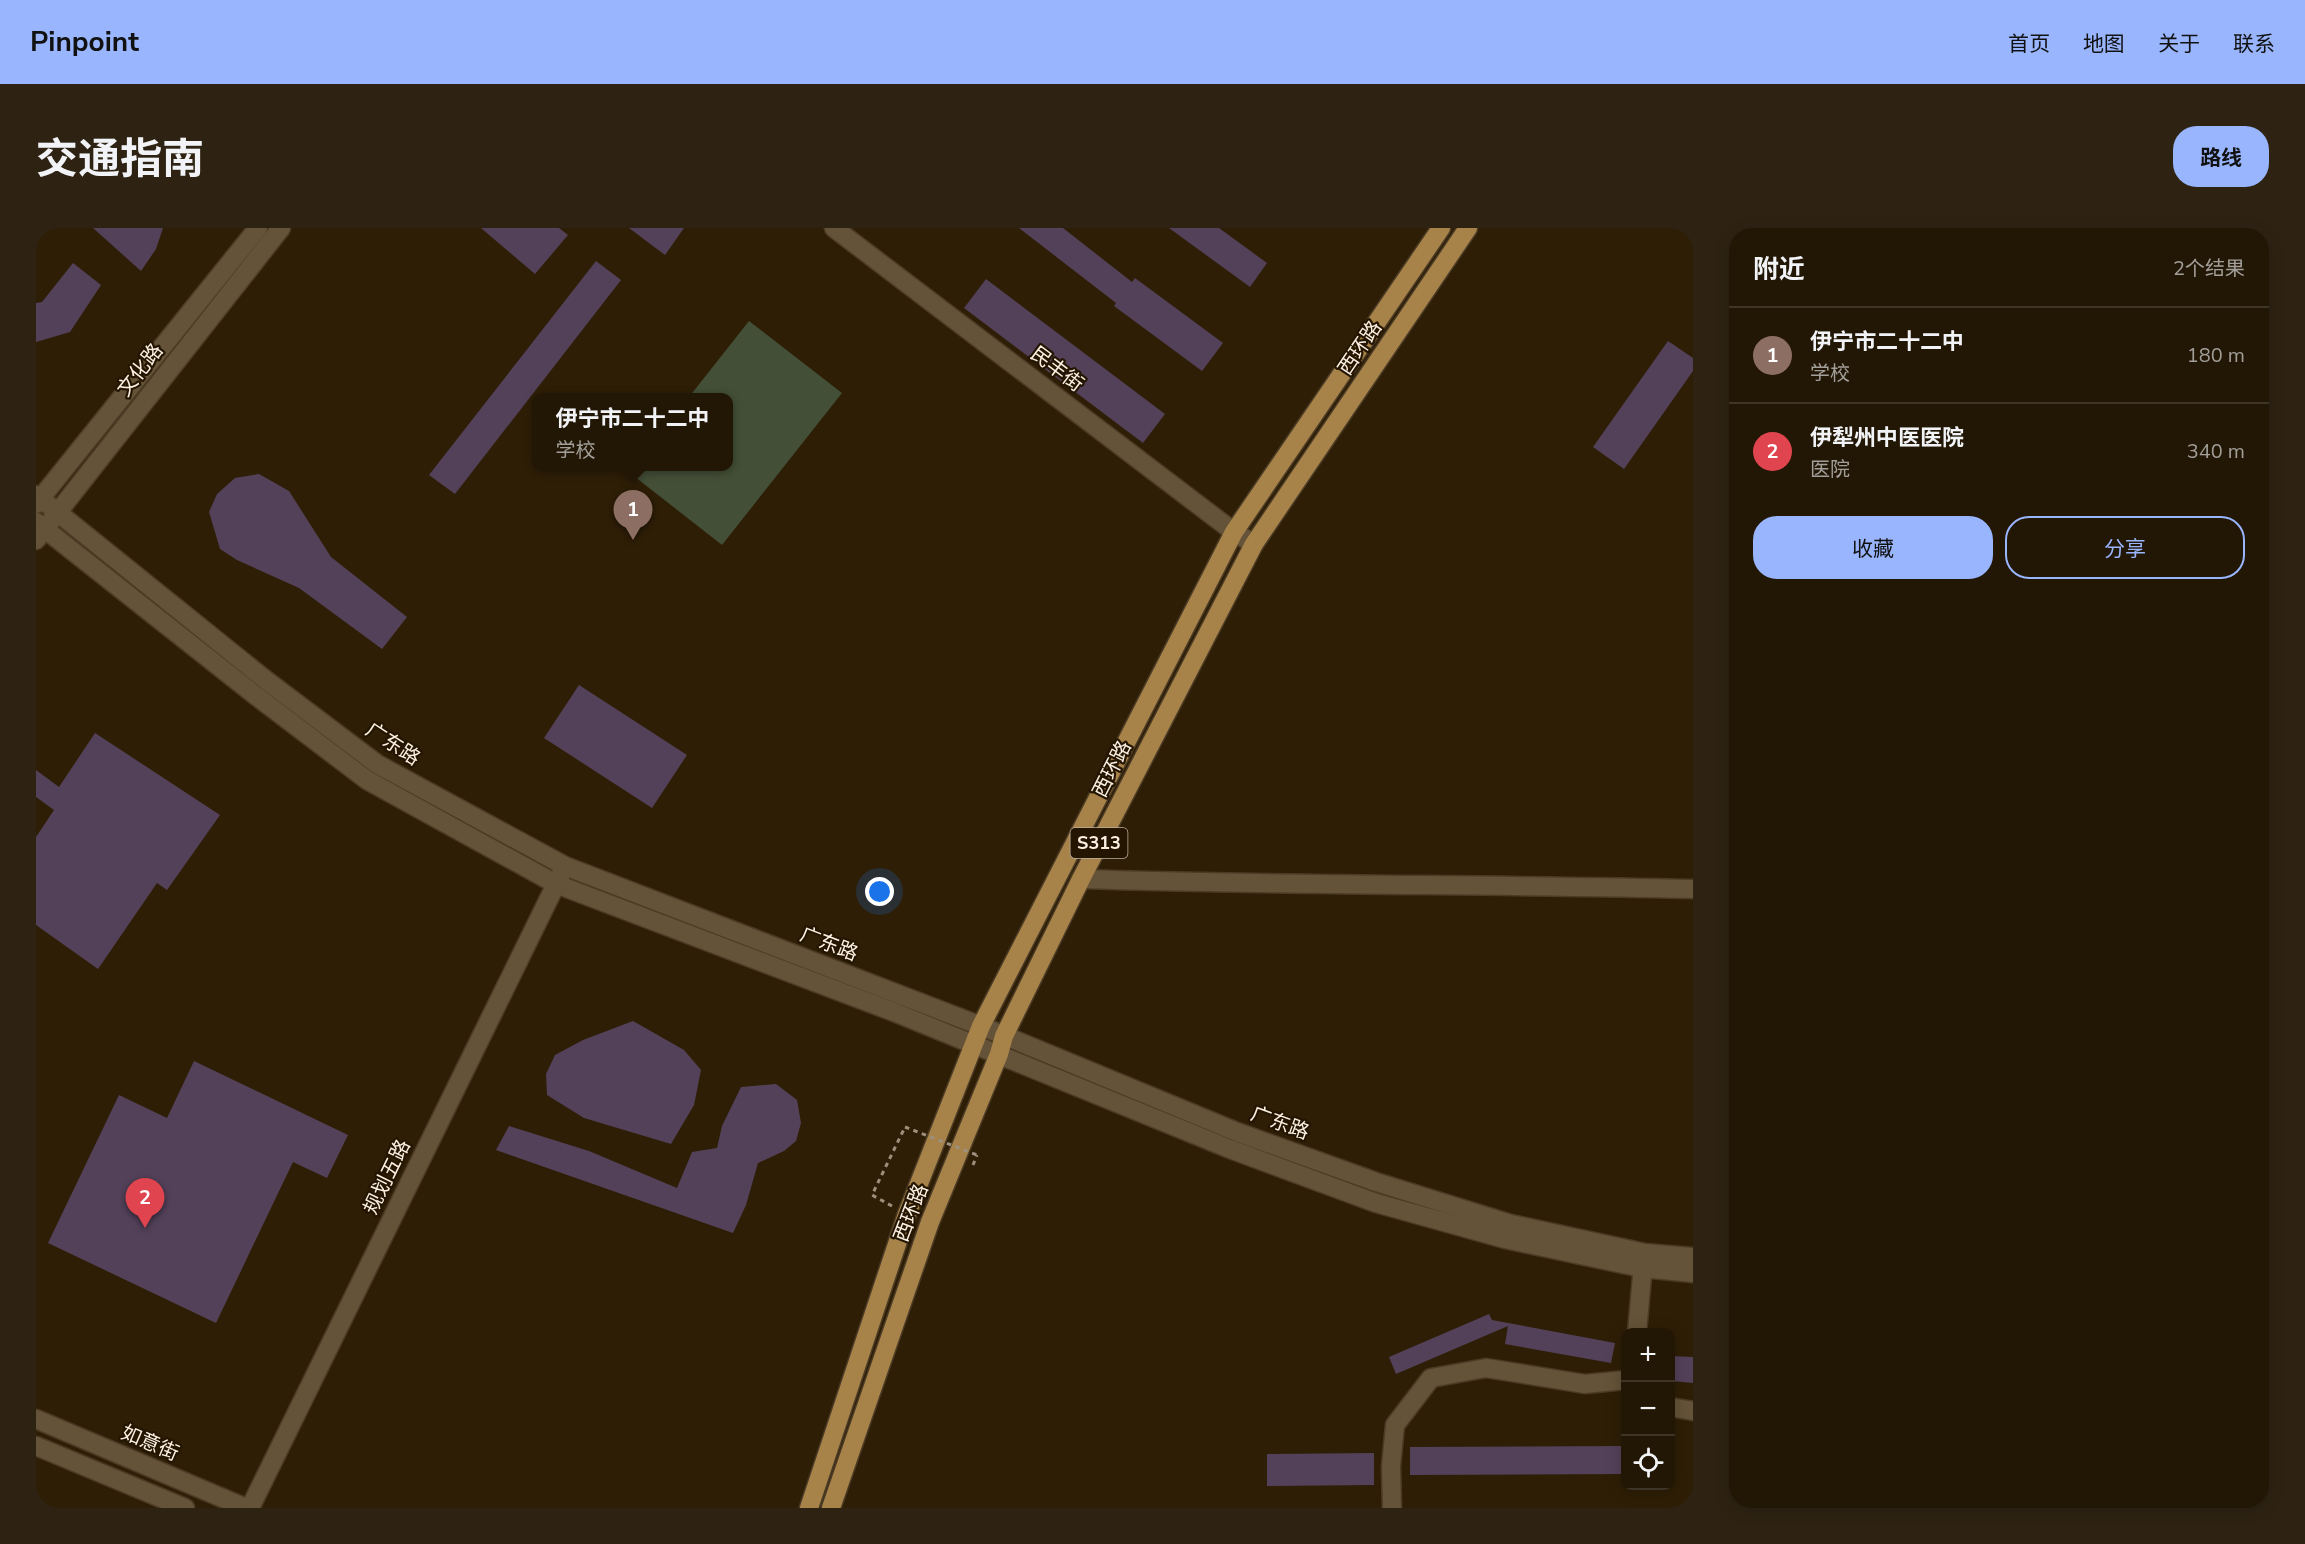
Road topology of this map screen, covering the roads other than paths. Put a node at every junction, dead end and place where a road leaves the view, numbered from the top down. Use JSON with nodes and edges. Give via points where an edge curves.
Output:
{"nodes":[{"id":1,"x":258,"y":228,"type":"edge"},
{"id":2,"x":281,"y":228,"type":"edge"},
{"id":3,"x":834,"y":228,"type":"edge"},
{"id":4,"x":1440,"y":228,"type":"edge"},
{"id":5,"x":1468,"y":228,"type":"edge"},
{"id":6,"x":37,"y":499,"type":"edge"},
{"id":7,"x":57,"y":513,"type":"junction"},
{"id":8,"x":39,"y":530,"type":"edge"},
{"id":9,"x":1234,"y":532,"type":"junction"},
{"id":10,"x":1254,"y":544,"type":"junction"},
{"id":11,"x":565,"y":866,"type":"junction"},
{"id":12,"x":1081,"y":879,"type":"junction"},
{"id":13,"x":556,"y":884,"type":"junction"},
{"id":14,"x":1693,"y":889,"type":"edge"},
{"id":15,"x":981,"y":1026,"type":"junction"},
{"id":16,"x":1004,"y":1036,"type":"junction"},
{"id":17,"x":973,"y":1044,"type":"junction"},
{"id":18,"x":999,"y":1054,"type":"junction"},
{"id":19,"x":1693,"y":1257,"type":"edge"},
{"id":20,"x":1644,"y":1261,"type":"junction"},
{"id":21,"x":1693,"y":1273,"type":"edge"},
{"id":22,"x":1637,"y":1328,"type":"edge"},
{"id":23,"x":1621,"y":1380,"type":"edge"},
{"id":24,"x":1675,"y":1408,"type":"edge"},
{"id":25,"x":1693,"y":1411,"type":"edge"},
{"id":26,"x":36,"y":1419,"type":"edge"},
{"id":27,"x":36,"y":1446,"type":"edge"},
{"id":28,"x":185,"y":1508,"type":"edge"},
{"id":29,"x":248,"y":1508,"type":"edge"},
{"id":30,"x":809,"y":1508,"type":"edge"},
{"id":31,"x":831,"y":1508,"type":"edge"},
{"id":32,"x":1392,"y":1508,"type":"edge"}],
"edges":[{"from":1,"to":6,"type":"street","name":"文化路"},
{"from":2,"to":7,"type":"street","name":"文化路"},
{"from":3,"to":9,"type":"street","name":"民丰街"},
{"from":4,"to":9,"type":"main road","name":"西环路","number":"S313"},
{"from":5,"to":10,"type":"main road","name":"西环路","number":"S313"},
{"from":6,"to":7,"type":"street","name":"广东路"},
{"from":7,"to":8,"type":"street","name":"文化路"},
{"from":7,"to":11,"type":"street","name":"广东路","via":[[377,764]]},
{"from":8,"to":13,"type":"street","name":"广东路","via":[[367,780]]},
{"from":9,"to":10,"type":"street","name":"民丰街"},
{"from":9,"to":15,"type":"main road","name":"西环路","number":"S313"},
{"from":10,"to":12,"type":"main road","name":"西环路","number":"S313"},
{"from":11,"to":13,"type":"street","name":"规划五路"},
{"from":11,"to":15,"type":"street","name":"广东路"},
{"from":12,"to":14,"type":"street"},
{"from":12,"to":16,"type":"main road","name":"西环路","number":"S313"},
{"from":13,"to":17,"type":"street","name":"广东路"},
{"from":13,"to":29,"type":"street","name":"规划五路"},
{"from":15,"to":16,"type":"street","name":"广东路"},
{"from":15,"to":17,"type":"main road","name":"西环路","number":"S313"},
{"from":16,"to":18,"type":"main road","name":"西环路","number":"S313"},
{"from":16,"to":20,"type":"street","name":"广东路","via":[[1237,1132],[1376,1182]]},
{"from":17,"to":18,"type":"street","name":"广东路"},
{"from":17,"to":30,"type":"main road","name":"西环路","number":"S313","via":[[907,1214]]},
{"from":18,"to":20,"type":"street","name":"广东路","via":[[1230,1149],[1376,1203],[1505,1239]]},
{"from":18,"to":31,"type":"main road","name":"西环路","number":"S313","via":[[930,1222]]},
{"from":19,"to":20,"type":"street","name":"广东路"},
{"from":20,"to":21,"type":"street","name":"广东路"},
{"from":20,"to":22,"type":"street"},
{"from":23,"to":32,"type":"street","via":[[1585,1384],[1486,1368],[1431,1378],[1395,1425]]},
{"from":24,"to":25,"type":"street"},
{"from":26,"to":29,"type":"street","name":"如意街"},
{"from":27,"to":28,"type":"street"}]}
